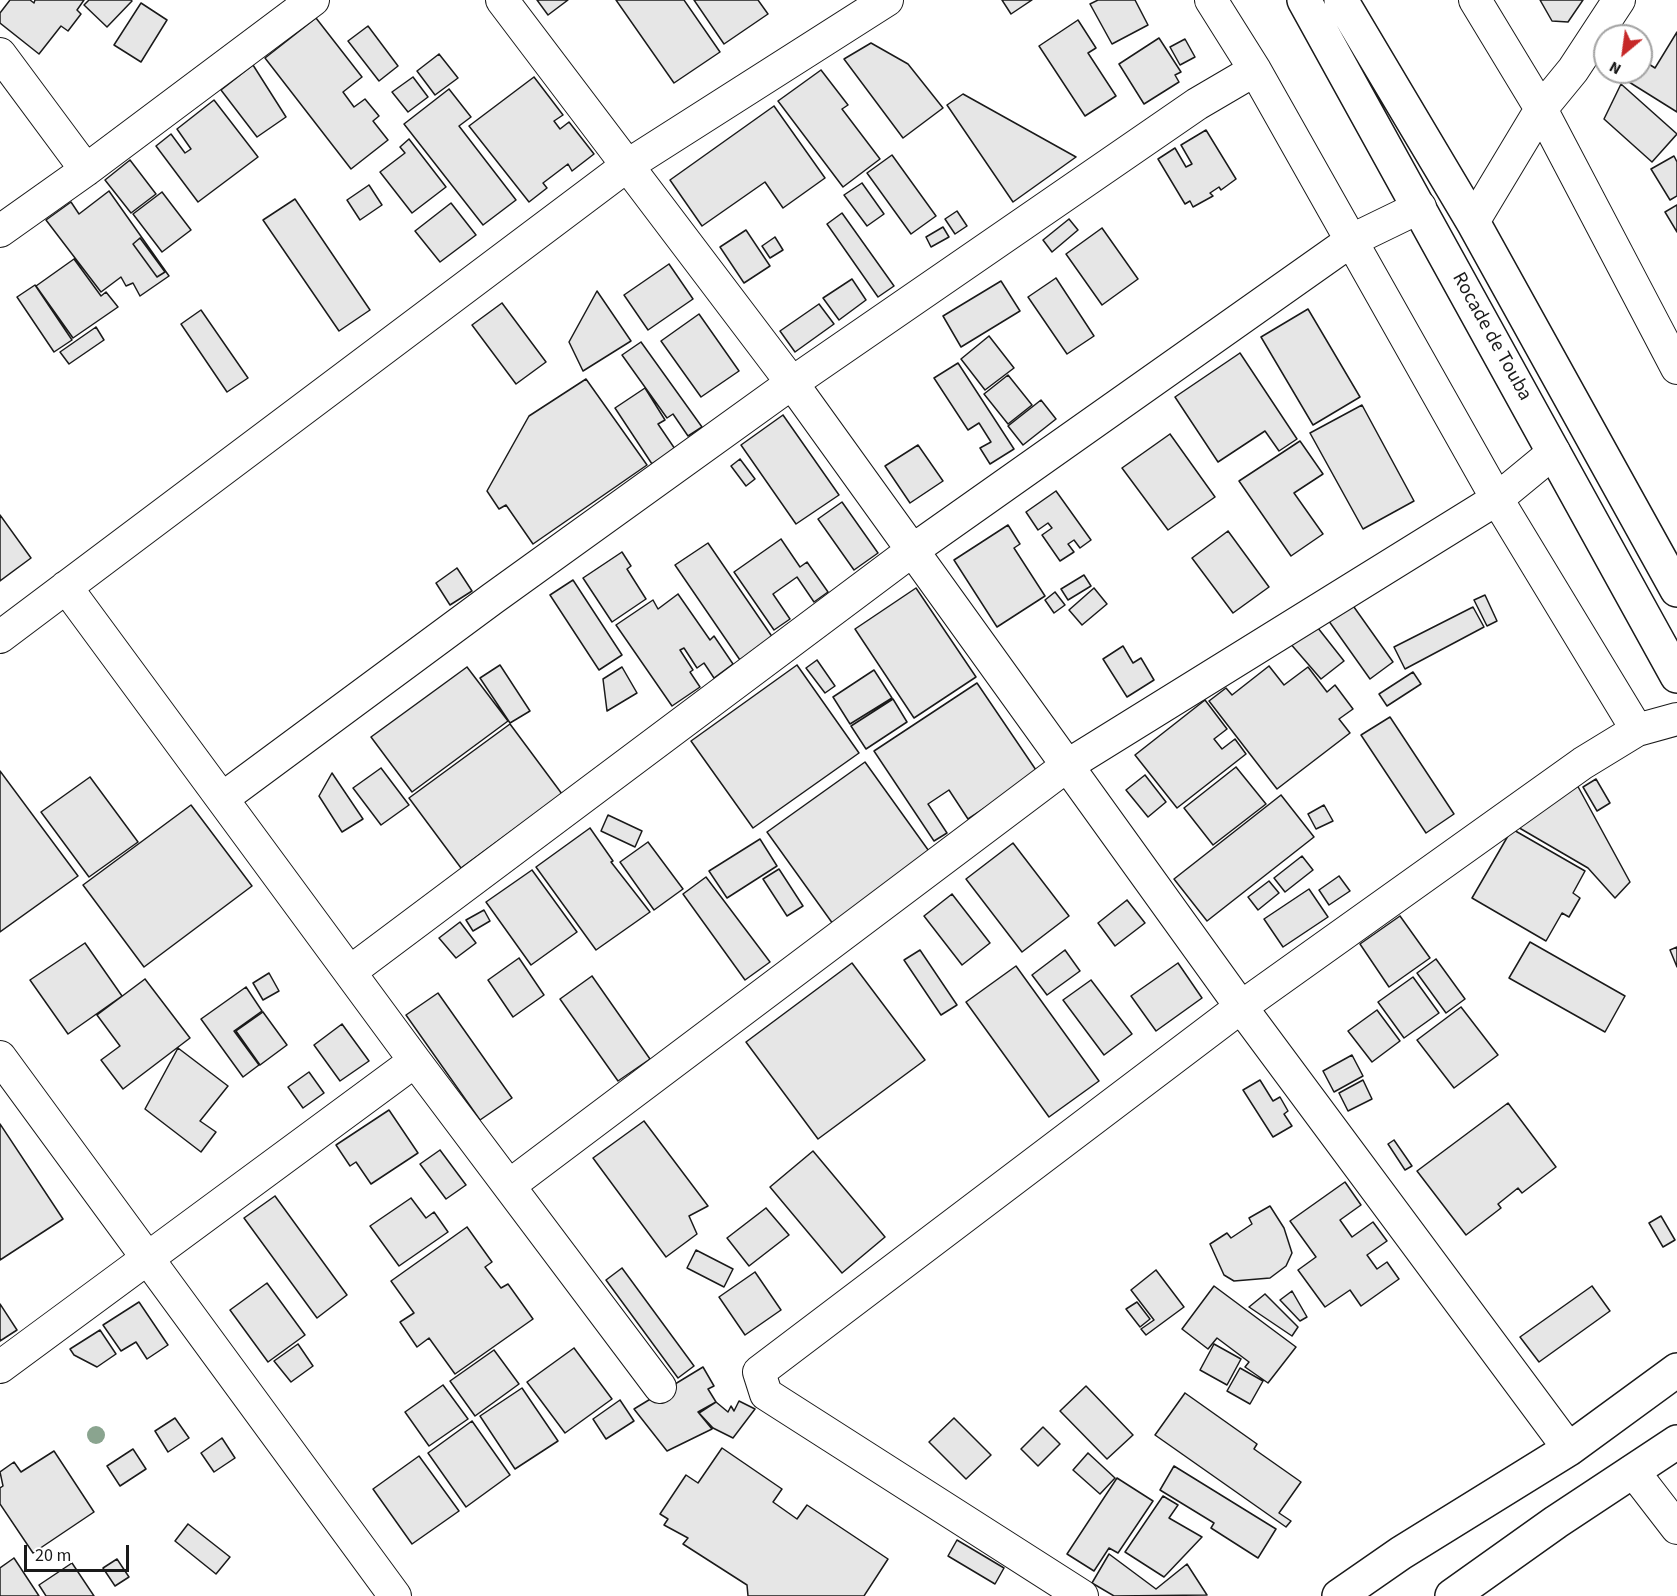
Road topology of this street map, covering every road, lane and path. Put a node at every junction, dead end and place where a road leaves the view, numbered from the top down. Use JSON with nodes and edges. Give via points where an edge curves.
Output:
{"nodes":[{"id":1,"x":313,"y":0,"type":"edge"},
{"id":2,"x":502,"y":0,"type":"edge"},
{"id":3,"x":887,"y":0,"type":"edge"},
{"id":4,"x":1211,"y":0,"type":"edge"},
{"id":5,"x":1304,"y":0,"type":"edge"},
{"id":6,"x":1341,"y":0,"type":"edge"},
{"id":7,"x":1475,"y":0,"type":"edge"},
{"id":8,"x":1619,"y":0,"type":"edge"},
{"id":9,"x":0,"y":54,"type":"edge"},
{"id":10,"x":1255,"y":70,"type":"junction"},
{"id":11,"x":1540,"y":109,"type":"junction"},
{"id":12,"x":628,"y":165,"type":"junction"},
{"id":13,"x":86,"y":170,"type":"junction"},
{"id":14,"x":1420,"y":207,"type":"junction"},
{"id":15,"x":1473,"y":222,"type":"junction"},
{"id":16,"x":0,"y":231,"type":"edge"},
{"id":17,"x":1352,"y":240,"type":"junction"},
{"id":18,"x":1677,"y":368,"type":"edge"},
{"id":19,"x":792,"y":383,"type":"junction"},
{"id":20,"x":1554,"y":452,"type":"junction"},
{"id":21,"x":1497,"y":498,"type":"junction"},
{"id":22,"x":913,"y":550,"type":"junction"},
{"id":23,"x":66,"y":587,"type":"junction"},
{"id":24,"x":1677,"y":590,"type":"edge"},
{"id":25,"x":0,"y":637,"type":"edge"},
{"id":26,"x":1677,"y":676,"type":"edge"},
{"id":27,"x":1677,"y":719,"type":"edge"},
{"id":28,"x":1637,"y":730,"type":"junction"},
{"id":29,"x":1068,"y":765,"type":"junction"},
{"id":30,"x":223,"y":798,"type":"junction"},
{"id":31,"x":351,"y":971,"type":"junction"},
{"id":32,"x":1241,"y":1006,"type":"junction"},
{"id":33,"x":0,"y":1057,"type":"edge"},
{"id":34,"x":416,"y":1061,"type":"junction"},
{"id":35,"x":510,"y":1185,"type":"junction"},
{"id":36,"x":146,"y":1258,"type":"junction"},
{"id":37,"x":0,"y":1367,"type":"edge"},
{"id":38,"x":1677,"y":1370,"type":"edge"},
{"id":39,"x":660,"y":1387,"type":"dead end"},
{"id":40,"x":1677,"y":1442,"type":"edge"},
{"id":41,"x":1569,"y":1449,"type":"junction"},
{"id":42,"x":1633,"y":1471,"type":"junction"},
{"id":43,"x":1677,"y":1528,"type":"edge"},
{"id":44,"x":396,"y":1596,"type":"edge"},
{"id":45,"x":1082,"y":1596,"type":"edge"},
{"id":46,"x":1339,"y":1596,"type":"edge"},
{"id":47,"x":1452,"y":1596,"type":"edge"}],
"edges":[{"from":1,"to":13,"type":"street"},
{"from":2,"to":12,"type":"street"},
{"from":3,"to":12,"type":"street"},
{"from":4,"to":10,"type":"street"},
{"from":5,"to":14,"type":"main road","name":"Rocade de Touba"},
{"from":6,"to":15,"type":"main road","name":"Rocade de Touba"},
{"from":7,"to":11,"type":"street"},
{"from":8,"to":11,"type":"street","via":[[1573,70]]},
{"from":9,"to":13,"type":"street"},
{"from":10,"to":17,"type":"street"},
{"from":10,"to":19,"type":"street","via":[[1197,104]]},
{"from":11,"to":15,"type":"street"},
{"from":11,"to":18,"type":"street"},
{"from":12,"to":19,"type":"street"},
{"from":12,"to":23,"type":"street"},
{"from":13,"to":16,"type":"street"},
{"from":14,"to":17,"type":"street"},
{"from":14,"to":20,"type":"main road","name":"Rocade de Touba"},
{"from":15,"to":24,"type":"main road","name":"Rocade de Touba"},
{"from":17,"to":21,"type":"street"},
{"from":17,"to":22,"type":"street"},
{"from":19,"to":22,"type":"street"},
{"from":19,"to":30,"type":"street"},
{"from":20,"to":21,"type":"street"},
{"from":20,"to":26,"type":"main road","name":"Rocade de Touba"},
{"from":21,"to":28,"type":"street"},
{"from":21,"to":29,"type":"street"},
{"from":22,"to":29,"type":"street"},
{"from":22,"to":31,"type":"street"},
{"from":23,"to":25,"type":"street"},
{"from":23,"to":30,"type":"street"},
{"from":27,"to":28,"type":"street"},
{"from":28,"to":32,"type":"street","via":[[1583,763]]},
{"from":29,"to":32,"type":"street"},
{"from":29,"to":35,"type":"street"},
{"from":30,"to":31,"type":"street"},
{"from":31,"to":34,"type":"street"},
{"from":32,"to":41,"type":"street"},
{"from":32,"to":45,"type":"street","via":[[759,1372],[766,1394]]},
{"from":33,"to":36,"type":"street"},
{"from":34,"to":35,"type":"street"},
{"from":34,"to":36,"type":"street"},
{"from":35,"to":39,"type":"street"},
{"from":36,"to":37,"type":"street"},
{"from":36,"to":44,"type":"street"},
{"from":38,"to":41,"type":"main road"},
{"from":40,"to":42,"type":"main road"},
{"from":41,"to":46,"type":"main road"},
{"from":42,"to":43,"type":"street"},
{"from":42,"to":47,"type":"main road"}]}
